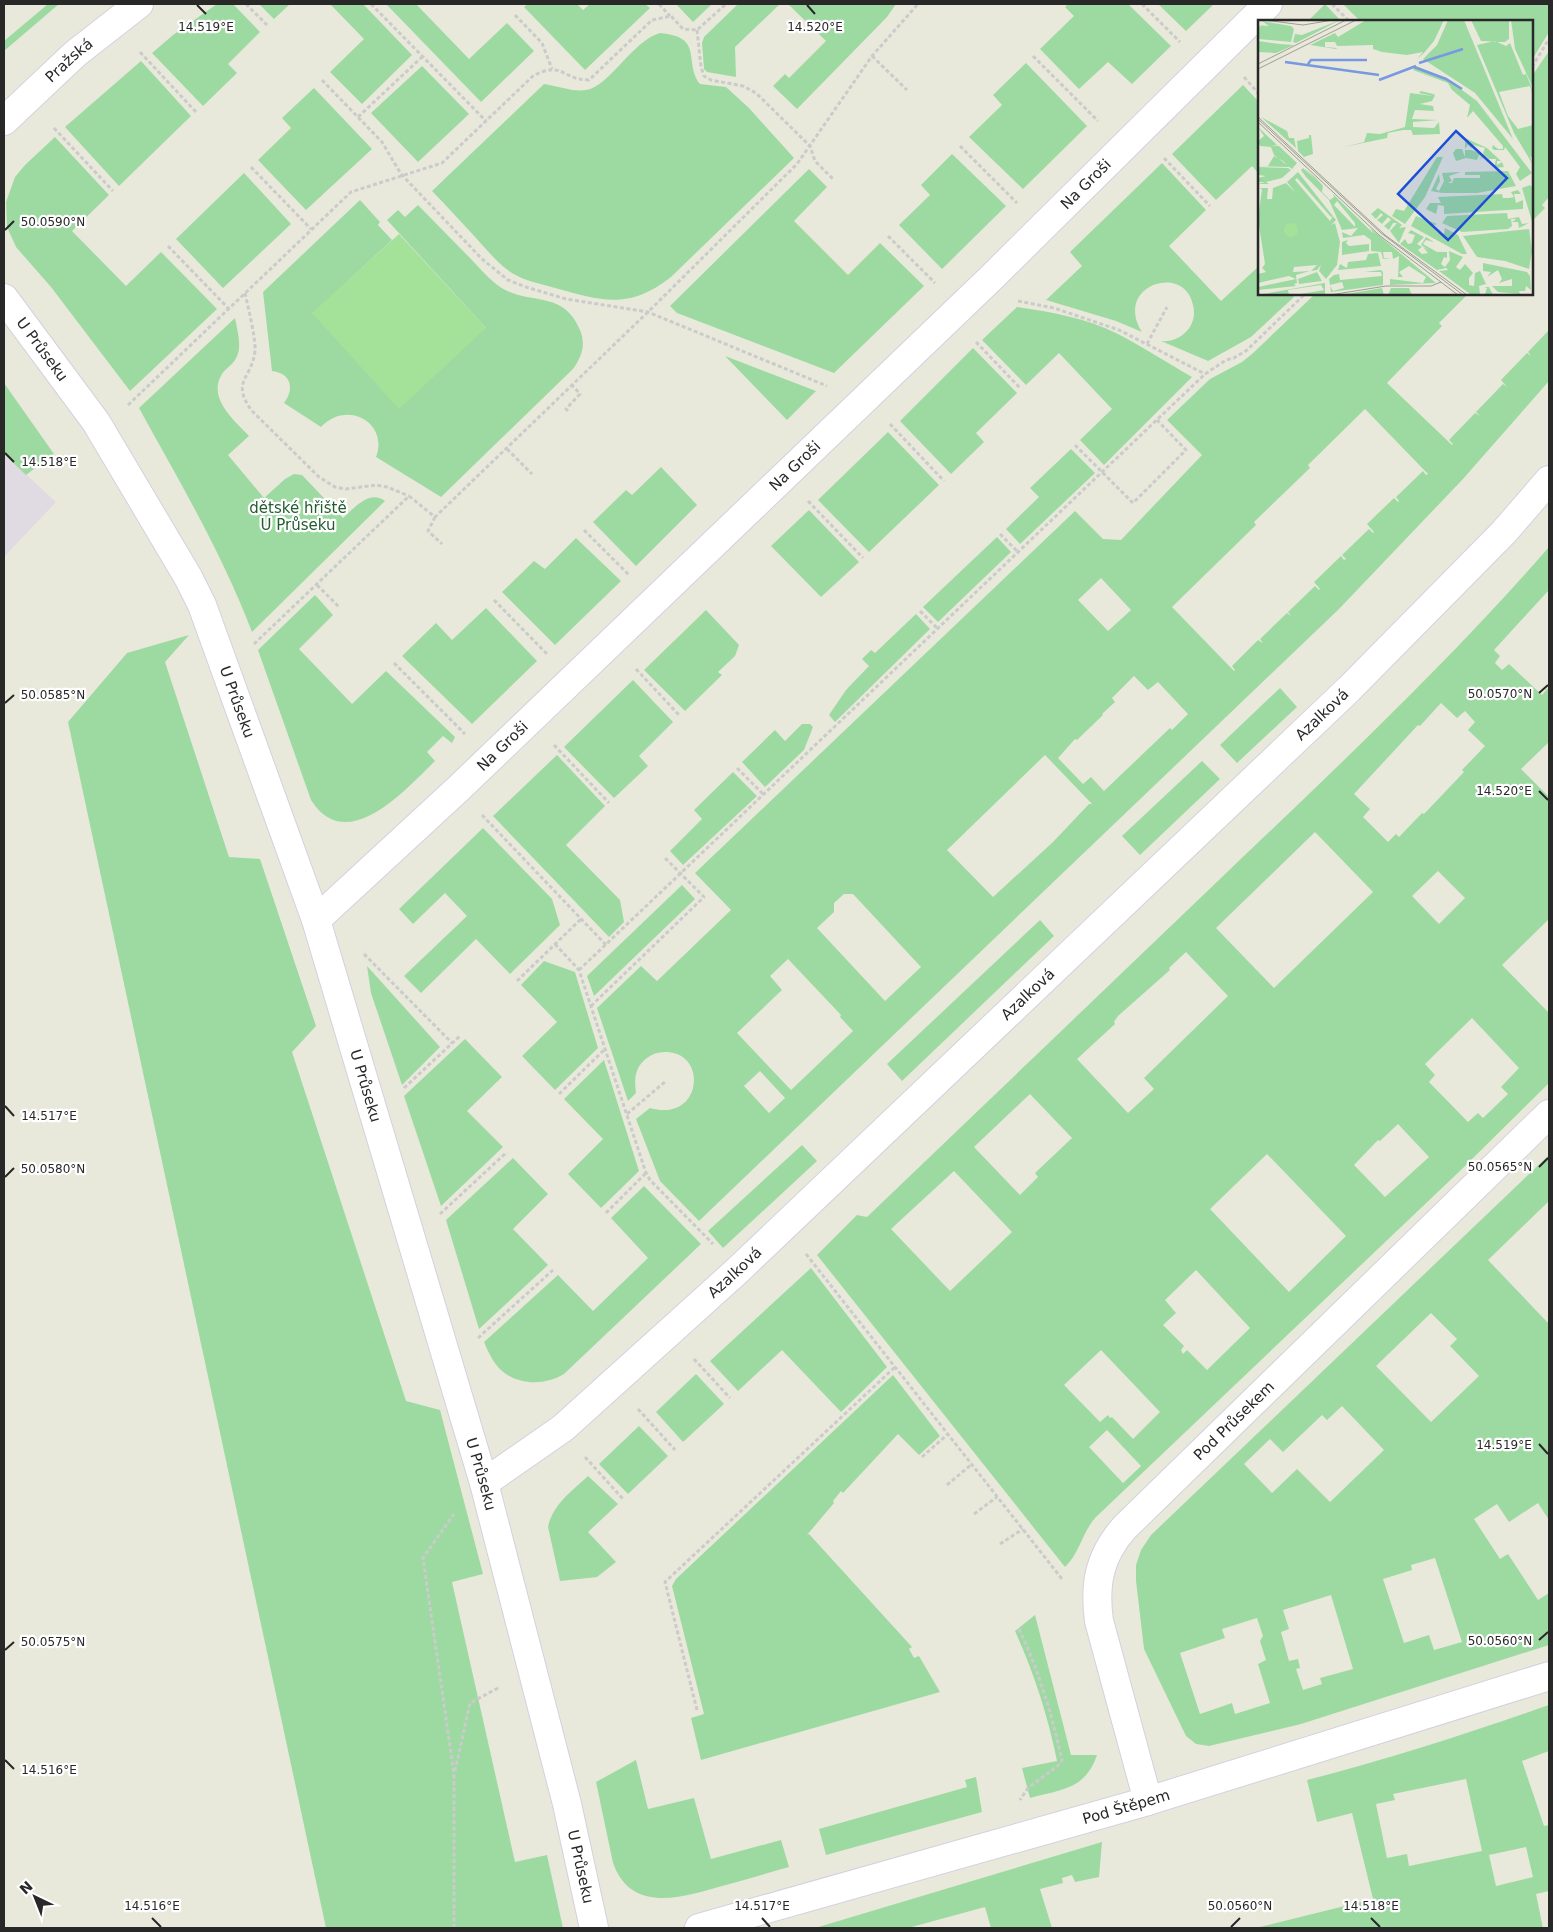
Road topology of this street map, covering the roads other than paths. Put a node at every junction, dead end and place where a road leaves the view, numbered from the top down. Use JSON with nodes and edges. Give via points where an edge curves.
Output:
{"nodes":[{"id":1,"x":139,"y":4,"type":"edge"},
{"id":2,"x":1268,"y":4,"type":"edge"},
{"id":3,"x":4,"y":121,"type":"edge"},
{"id":4,"x":4,"y":298,"type":"edge"},
{"id":5,"x":1549,"y":480,"type":"edge"},
{"id":6,"x":316,"y":920,"type":"junction"},
{"id":7,"x":1549,"y":1114,"type":"edge"},
{"id":8,"x":484,"y":1483,"type":"junction"},
{"id":9,"x":1549,"y":1676,"type":"edge"},
{"id":10,"x":1148,"y":1801,"type":"junction"},
{"id":11,"x":594,"y":1928,"type":"edge"},
{"id":12,"x":699,"y":1928,"type":"edge"}],
"edges":[{"from":1,"to":3,"type":"street","name":"Pražská","via":[[76,54]]},
{"from":2,"to":6,"type":"street","name":"Na Groši","via":[[990,279],[466,782]]},
{"from":4,"to":6,"type":"street","name":"U Průseku","via":[[96,422],[188,576],[202,605]]},
{"from":5,"to":8,"type":"street","name":"Azalková","via":[[1504,532],[1349,689],[738,1270],[563,1428]]},
{"from":6,"to":8,"type":"street","name":"U Průseku"},
{"from":7,"to":10,"type":"street","name":"Pod Průsekem","via":[[1125,1527],[1108,1550],[1098,1576],[1096,1603]]},
{"from":8,"to":11,"type":"street","name":"U Průseku","via":[[567,1804]]},
{"from":9,"to":10,"type":"street","name":"Pod Štěpem"},
{"from":10,"to":12,"type":"street","name":"Pod Štěpem"}]}
